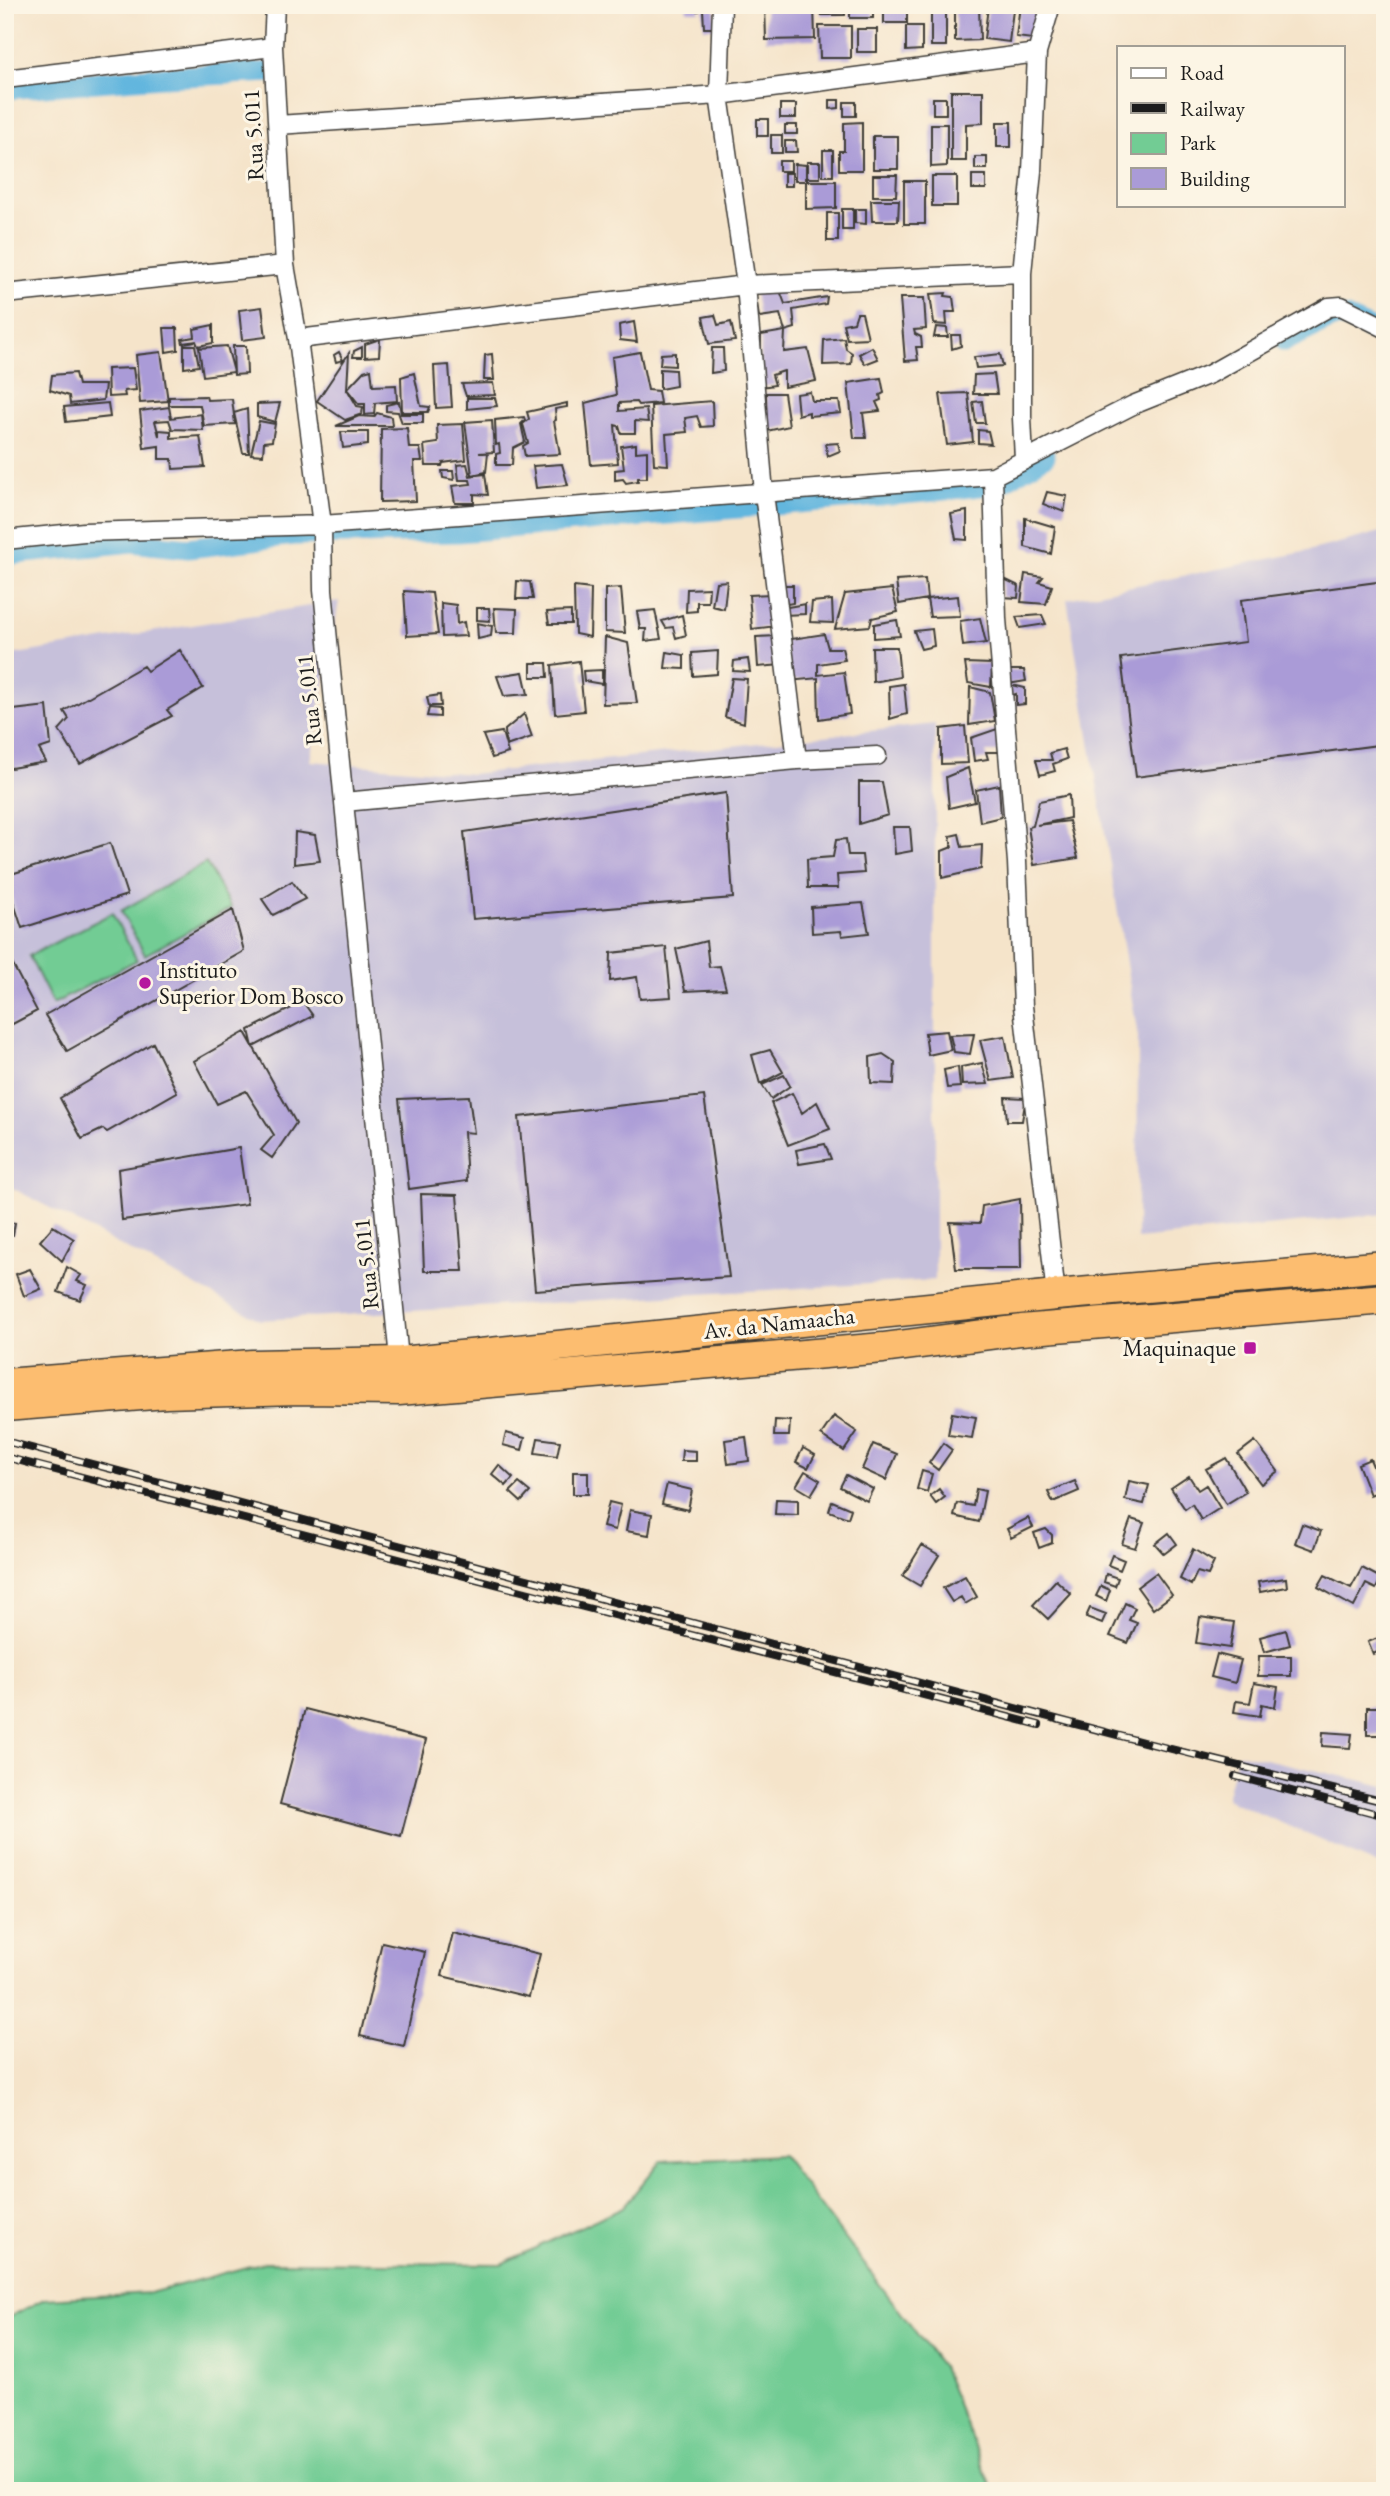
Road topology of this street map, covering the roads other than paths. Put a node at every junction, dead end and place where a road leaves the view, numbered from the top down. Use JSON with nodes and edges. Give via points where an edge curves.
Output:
{"nodes":[{"id":1,"x":275,"y":5,"type":"edge"},
{"id":2,"x":722,"y":5,"type":"edge"},
{"id":3,"x":1051,"y":5,"type":"edge"},
{"id":4,"x":273,"y":47,"type":"junction"},
{"id":5,"x":1037,"y":54,"type":"junction"},
{"id":6,"x":5,"y":79,"type":"edge"},
{"id":7,"x":719,"y":94,"type":"junction"},
{"id":8,"x":278,"y":125,"type":"junction"},
{"id":9,"x":285,"y":265,"type":"junction"},
{"id":10,"x":1022,"y":273,"type":"junction"},
{"id":11,"x":746,"y":285,"type":"junction"},
{"id":12,"x":5,"y":294,"type":"edge"},
{"id":13,"x":1385,"y":328,"type":"edge"},
{"id":14,"x":298,"y":339,"type":"junction"},
{"id":15,"x":1024,"y":460,"type":"junction"},
{"id":16,"x":993,"y":476,"type":"junction"},
{"id":17,"x":764,"y":493,"type":"junction"},
{"id":18,"x":322,"y":525,"type":"junction"},
{"id":19,"x":5,"y":540,"type":"edge"},
{"id":20,"x":877,"y":755,"type":"dead end"},
{"id":21,"x":797,"y":760,"type":"junction"},
{"id":22,"x":344,"y":802,"type":"junction"},
{"id":23,"x":1385,"y":1266,"type":"edge"},
{"id":24,"x":1056,"y":1295,"type":"junction"},
{"id":25,"x":1385,"y":1299,"type":"edge"},
{"id":26,"x":400,"y":1376,"type":"junction"},
{"id":27,"x":5,"y":1384,"type":"edge"},
{"id":28,"x":5,"y":1406,"type":"edge"}],
"edges":[{"from":1,"to":4,"type":"street","name":"Rua 5.011"},
{"from":2,"to":7,"type":"street"},
{"from":3,"to":5,"type":"street"},
{"from":4,"to":6,"type":"street"},
{"from":4,"to":8,"type":"street","name":"Rua 5.011"},
{"from":5,"to":7,"type":"street"},
{"from":5,"to":10,"type":"street"},
{"from":7,"to":8,"type":"street"},
{"from":7,"to":11,"type":"street"},
{"from":8,"to":9,"type":"street","name":"Rua 5.011"},
{"from":9,"to":12,"type":"street"},
{"from":9,"to":14,"type":"street","name":"Rua 5.011"},
{"from":10,"to":11,"type":"street"},
{"from":10,"to":15,"type":"street"},
{"from":11,"to":14,"type":"street"},
{"from":11,"to":17,"type":"street"},
{"from":13,"to":15,"type":"street","via":[[1340,306],[1329,307],[1210,374],[1133,405]]},
{"from":14,"to":18,"type":"street","name":"Rua 5.011"},
{"from":15,"to":16,"type":"street"},
{"from":16,"to":17,"type":"street"},
{"from":16,"to":24,"type":"street","via":[[997,619],[1017,862],[1023,1006]]},
{"from":17,"to":18,"type":"street"},
{"from":17,"to":21,"type":"street"},
{"from":18,"to":19,"type":"street","via":[[84,531]]},
{"from":18,"to":22,"type":"street","name":"Rua 5.011","via":[[323,590]]},
{"from":20,"to":21,"type":"street"},
{"from":21,"to":22,"type":"street"},
{"from":22,"to":26,"type":"street","name":"Rua 5.011"},
{"from":23,"to":24,"type":"highway","name":"Av. da Namaacha"},
{"from":24,"to":26,"type":"highway","name":"Av. da Namaacha"},
{"from":25,"to":26,"type":"highway","name":"Av. da Namaacha","via":[[1021,1330],[883,1348]]},
{"from":26,"to":27,"type":"highway","name":"Av. da Namaacha","via":[[252,1365]]},
{"from":26,"to":28,"type":"highway","name":"Av. da Namaacha","via":[[299,1389]]}]}
